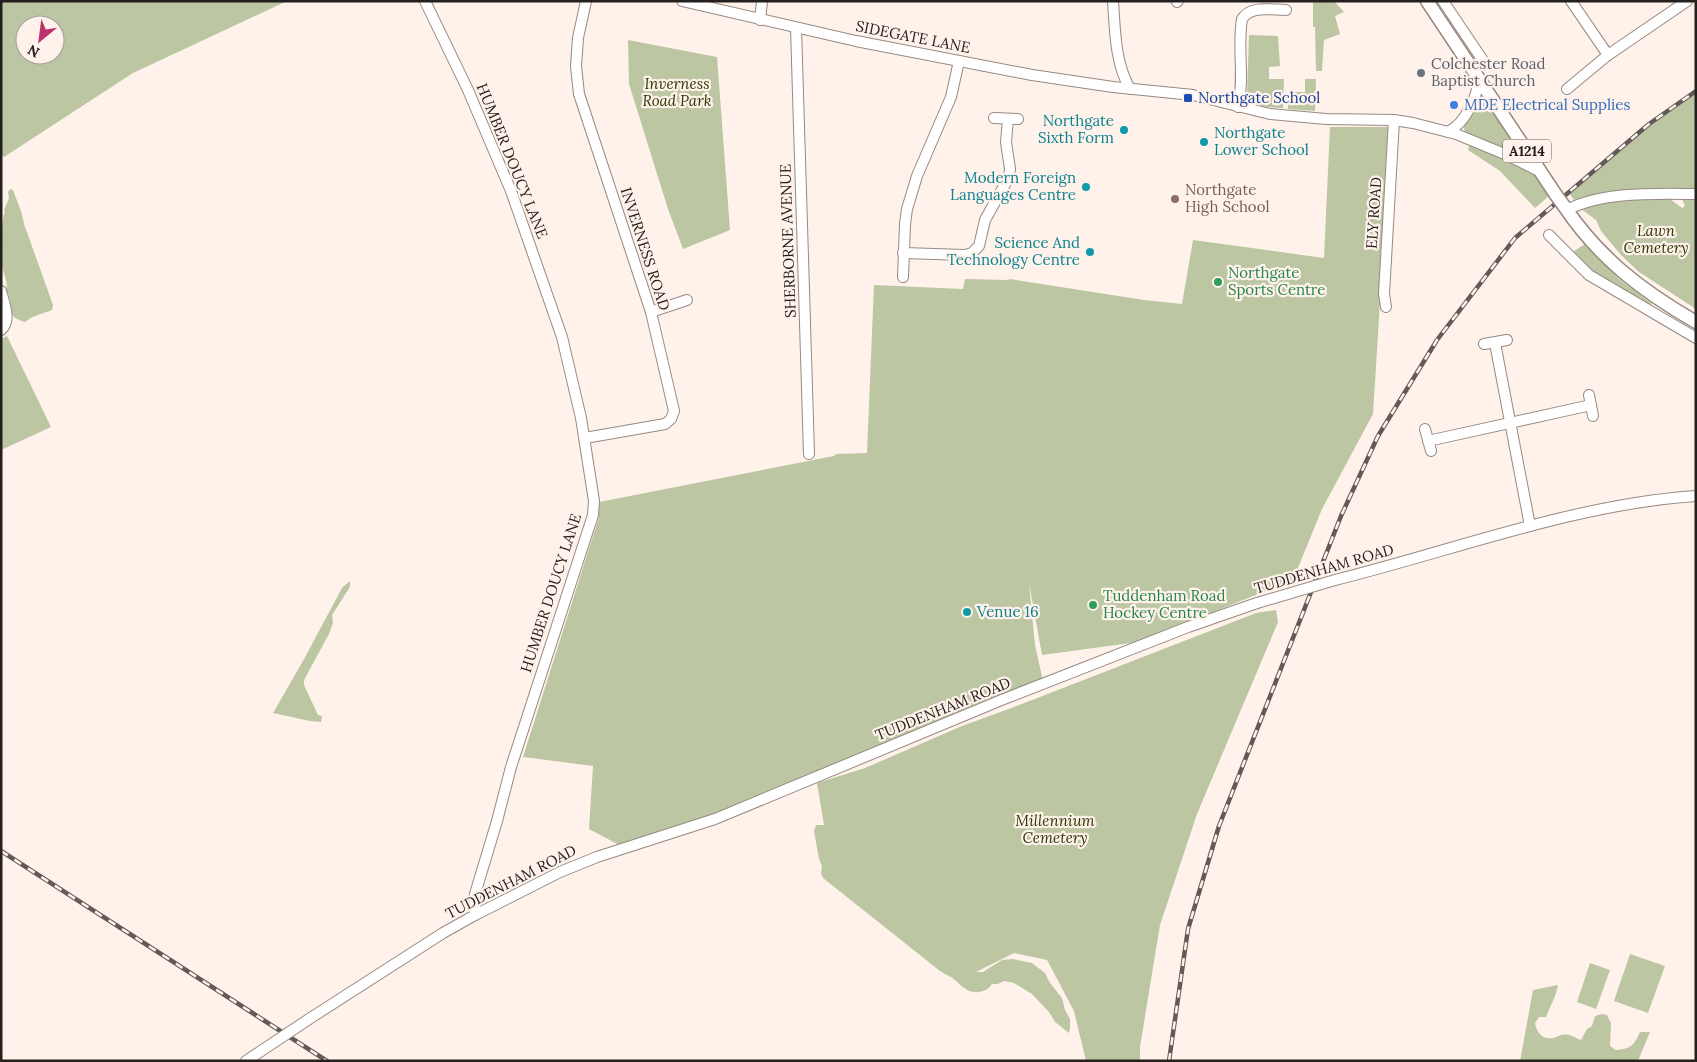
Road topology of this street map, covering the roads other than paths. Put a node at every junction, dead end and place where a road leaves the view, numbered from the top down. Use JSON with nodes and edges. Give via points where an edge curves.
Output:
{"nodes":[{"id":1,"x":425,"y":1,"type":"edge"},
{"id":2,"x":586,"y":1,"type":"edge"},
{"id":3,"x":682,"y":1,"type":"edge"},
{"id":4,"x":762,"y":1,"type":"edge"},
{"id":5,"x":1113,"y":1,"type":"edge"},
{"id":6,"x":1427,"y":1,"type":"edge"},
{"id":7,"x":1443,"y":1,"type":"edge"},
{"id":8,"x":1571,"y":1,"type":"edge"},
{"id":9,"x":1687,"y":1,"type":"edge"},
{"id":10,"x":1286,"y":9,"type":"edge"},
{"id":11,"x":760,"y":20,"type":"junction"},
{"id":12,"x":796,"y":28,"type":"junction"},
{"id":13,"x":1608,"y":55,"type":"junction"},
{"id":14,"x":1119,"y":60,"type":"junction"},
{"id":15,"x":960,"y":61,"type":"junction"},
{"id":16,"x":1476,"y":73,"type":"junction"},
{"id":17,"x":1113,"y":87,"type":"junction"},
{"id":18,"x":1130,"y":89,"type":"junction"},
{"id":19,"x":1567,"y":89,"type":"dead end"},
{"id":20,"x":1490,"y":96,"type":"junction"},
{"id":21,"x":1473,"y":104,"type":"junction"},
{"id":22,"x":1238,"y":106,"type":"junction"},
{"id":23,"x":994,"y":118,"type":"dead end"},
{"id":24,"x":1394,"y":120,"type":"junction"},
{"id":25,"x":1448,"y":132,"type":"junction"},
{"id":26,"x":1540,"y":172,"type":"junction"},
{"id":27,"x":1696,"y":194,"type":"edge"},
{"id":28,"x":1565,"y":208,"type":"junction"},
{"id":29,"x":1549,"y":235,"type":"dead end"},
{"id":30,"x":904,"y":253,"type":"junction"},
{"id":31,"x":903,"y":278,"type":"dead end"},
{"id":32,"x":1,"y":292,"type":"edge"},
{"id":33,"x":688,"y":300,"type":"dead end"},
{"id":34,"x":1660,"y":302,"type":"junction"},
{"id":35,"x":1386,"y":307,"type":"dead end"},
{"id":36,"x":651,"y":312,"type":"junction"},
{"id":37,"x":1656,"y":314,"type":"junction"},
{"id":38,"x":1696,"y":322,"type":"edge"},
{"id":39,"x":1,"y":330,"type":"edge"},
{"id":40,"x":1696,"y":338,"type":"edge"},
{"id":41,"x":1507,"y":340,"type":"dead end"},
{"id":42,"x":1495,"y":342,"type":"junction"},
{"id":43,"x":1484,"y":344,"type":"dead end"},
{"id":44,"x":1589,"y":394,"type":"dead end"},
{"id":45,"x":1510,"y":422,"type":"junction"},
{"id":46,"x":1425,"y":429,"type":"dead end"},
{"id":47,"x":585,"y":438,"type":"junction"},
{"id":48,"x":1428,"y":441,"type":"junction"},
{"id":49,"x":1431,"y":451,"type":"dead end"},
{"id":50,"x":810,"y":454,"type":"dead end"},
{"id":51,"x":1696,"y":496,"type":"edge"},
{"id":52,"x":1530,"y":526,"type":"junction"},
{"id":53,"x":475,"y":915,"type":"junction"},
{"id":54,"x":246,"y":1061,"type":"edge"}],
"edges":[{"from":1,"to":47,"type":"street","name":"HUMBER DOUCY LANE","via":[[468,90],[511,192],[562,337]]},
{"from":2,"to":36,"type":"street","name":"INVERNESS ROAD","via":[[578,38],[579,94]]},
{"from":3,"to":11,"type":"street","name":"SIDEGATE LANE"},
{"from":4,"to":11,"type":"street"},
{"from":5,"to":14,"type":"street"},
{"from":6,"to":16,"type":"main road","number":"A1214"},
{"from":7,"to":16,"type":"street","via":[[1484,62]]},
{"from":8,"to":13,"type":"street"},
{"from":9,"to":13,"type":"street"},
{"from":10,"to":22,"type":"street","via":[[1252,10],[1242,19]]},
{"from":11,"to":12,"type":"street","name":"SIDEGATE LANE"},
{"from":12,"to":15,"type":"street","name":"SIDEGATE LANE"},
{"from":12,"to":50,"type":"street","name":"SHERBORNE AVENUE"},
{"from":13,"to":19,"type":"street"},
{"from":14,"to":17,"type":"street"},
{"from":14,"to":18,"type":"street"},
{"from":15,"to":17,"type":"street","name":"SIDEGATE LANE"},
{"from":15,"to":30,"type":"street","via":[[951,97],[910,200]]},
{"from":16,"to":20,"type":"main road","number":"A1214"},
{"from":16,"to":21,"type":"street","via":[[1478,86]]},
{"from":17,"to":18,"type":"street","name":"SIDEGATE LANE"},
{"from":18,"to":22,"type":"street","name":"SIDEGATE LANE","via":[[1193,95]]},
{"from":20,"to":21,"type":"street"},
{"from":20,"to":26,"type":"main road","number":"A1214"},
{"from":21,"to":25,"type":"street"},
{"from":22,"to":24,"type":"street","name":"SIDEGATE LANE","via":[[1286,116]]},
{"from":23,"to":30,"type":"street","via":[[1013,119],[1006,142],[1009,178],[986,220],[977,248],[965,255]]},
{"from":24,"to":25,"type":"street","name":"SIDEGATE LANE"},
{"from":24,"to":35,"type":"street","name":"ELY ROAD","via":[[1384,294]]},
{"from":25,"to":26,"type":"street","name":"SIDEGATE LANE","via":[[1507,154]]},
{"from":26,"to":28,"type":"main road","number":"A1214","bridge":true},
{"from":27,"to":28,"type":"street","via":[[1613,196]]},
{"from":28,"to":34,"type":"main road","number":"A1214","via":[[1611,263]]},
{"from":29,"to":37,"type":"street","via":[[1589,275]]},
{"from":30,"to":31,"type":"street"},
{"from":32,"to":39,"type":"street","via":[[7,321]]},
{"from":33,"to":36,"type":"street"},
{"from":34,"to":37,"type":"street"},
{"from":34,"to":38,"type":"main road","number":"A1214"},
{"from":36,"to":47,"type":"street","name":"INVERNESS ROAD","via":[[674,411],[671,419],[664,424]]},
{"from":37,"to":40,"type":"street"},
{"from":41,"to":42,"type":"street"},
{"from":42,"to":43,"type":"street"},
{"from":42,"to":45,"type":"street"},
{"from":44,"to":45,"type":"street","via":[[1592,410]]},
{"from":45,"to":48,"type":"street"},
{"from":45,"to":52,"type":"street"},
{"from":46,"to":48,"type":"street"},
{"from":47,"to":53,"type":"street","name":"HUMBER DOUCY LANE","via":[[593,514],[511,767],[475,894]]},
{"from":48,"to":49,"type":"street"},
{"from":51,"to":52,"type":"street","name":"TUDDENHAM ROAD","via":[[1615,507]]},
{"from":52,"to":53,"type":"street","name":"TUDDENHAM ROAD","bridge":true,"via":[[1257,603],[1188,627],[715,819],[586,861]]},
{"from":53,"to":54,"type":"street","name":"TUDDENHAM ROAD","bridge":true}]}
